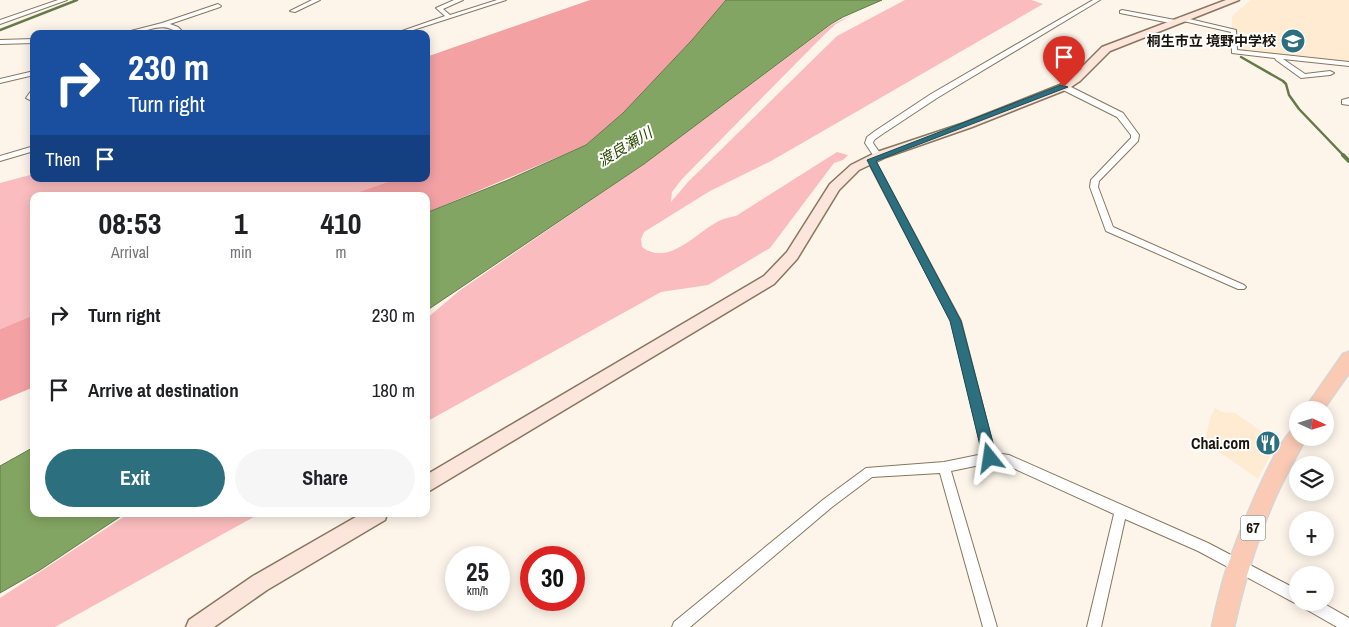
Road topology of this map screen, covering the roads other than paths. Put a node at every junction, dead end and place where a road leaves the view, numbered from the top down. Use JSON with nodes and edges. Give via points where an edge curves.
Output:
{"nodes":[{"id":1,"x":64,"y":0,"type":"edge"},
{"id":2,"x":317,"y":0,"type":"edge"},
{"id":3,"x":460,"y":0,"type":"edge"},
{"id":4,"x":503,"y":0,"type":"edge"},
{"id":5,"x":1097,"y":0,"type":"edge"},
{"id":6,"x":1234,"y":0,"type":"edge"},
{"id":7,"x":218,"y":6,"type":"dead end"},
{"id":8,"x":293,"y":11,"type":"dead end"},
{"id":9,"x":1122,"y":12,"type":"dead end"},
{"id":10,"x":449,"y":17,"type":"junction"},
{"id":11,"x":1178,"y":21,"type":"junction"},
{"id":12,"x":0,"y":22,"type":"edge"},
{"id":13,"x":164,"y":24,"type":"junction"},
{"id":14,"x":139,"y":30,"type":"edge"},
{"id":15,"x":178,"y":30,"type":"edge"},
{"id":16,"x":408,"y":30,"type":"edge"},
{"id":17,"x":30,"y":41,"type":"edge"},
{"id":18,"x":0,"y":42,"type":"edge"},
{"id":19,"x":1275,"y":57,"type":"junction"},
{"id":20,"x":1349,"y":64,"type":"edge"},
{"id":21,"x":1330,"y":73,"type":"dead end"},
{"id":22,"x":30,"y":74,"type":"edge"},
{"id":23,"x":0,"y":81,"type":"edge"},
{"id":24,"x":1064,"y":87,"type":"junction"},
{"id":25,"x":30,"y":149,"type":"edge"},
{"id":26,"x":875,"y":158,"type":"junction"},
{"id":27,"x":0,"y":159,"type":"edge"},
{"id":28,"x":1241,"y":287,"type":"dead end"},
{"id":29,"x":1349,"y":359,"type":"edge"},
{"id":30,"x":1319,"y":401,"type":"edge"},
{"id":31,"x":1291,"y":446,"type":"edge"},
{"id":32,"x":990,"y":458,"type":"junction"},
{"id":33,"x":944,"y":467,"type":"junction"},
{"id":34,"x":430,"y":483,"type":"edge"},
{"id":35,"x":1122,"y":511,"type":"junction"},
{"id":36,"x":373,"y":517,"type":"edge"},
{"id":37,"x":1239,"y":564,"type":"junction"},
{"id":38,"x":1289,"y":592,"type":"edge"},
{"id":39,"x":1323,"y":611,"type":"edge"},
{"id":40,"x":1349,"y":626,"type":"edge"},
{"id":41,"x":196,"y":627,"type":"edge"},
{"id":42,"x":680,"y":627,"type":"edge"},
{"id":43,"x":990,"y":627,"type":"edge"},
{"id":44,"x":1094,"y":627,"type":"edge"},
{"id":45,"x":1223,"y":627,"type":"edge"}],
"edges":[{"from":1,"to":12,"type":"street"},
{"from":2,"to":8,"type":"street"},
{"from":3,"to":10,"type":"street","via":[[439,8]]},
{"from":4,"to":10,"type":"street"},
{"from":5,"to":26,"type":"street","via":[[934,96],[878,133],[869,143]]},
{"from":6,"to":11,"type":"street"},
{"from":7,"to":13,"type":"street"},
{"from":9,"to":11,"type":"street"},
{"from":10,"to":16,"type":"street"},
{"from":11,"to":19,"type":"street","via":[[1234,31],[1234,52]]},
{"from":11,"to":24,"type":"street","via":[[1106,49],[1077,79]]},
{"from":13,"to":14,"type":"street"},
{"from":13,"to":15,"type":"street"},
{"from":17,"to":18,"type":"street"},
{"from":19,"to":20,"type":"street"},
{"from":19,"to":21,"type":"street","via":[[1304,76]]},
{"from":22,"to":23,"type":"street"},
{"from":24,"to":26,"type":"street"},
{"from":24,"to":28,"type":"street","via":[[1120,114],[1135,135],[1095,180],[1094,187],[1108,229]]},
{"from":25,"to":27,"type":"street"},
{"from":26,"to":32,"type":"street","via":[[956,321]]},
{"from":26,"to":34,"type":"street","via":[[845,176],[792,257],[769,280]]},
{"from":29,"to":30,"type":"main road"},
{"from":31,"to":37,"type":"main road","number":"67","via":[[1277,470]]},
{"from":32,"to":33,"type":"street"},
{"from":32,"to":35,"type":"street","via":[[1006,459]]},
{"from":33,"to":42,"type":"street","via":[[870,472],[821,508]]},
{"from":33,"to":43,"type":"street"},
{"from":35,"to":37,"type":"street"},
{"from":35,"to":44,"type":"street"},
{"from":36,"to":41,"type":"street","via":[[260,583]]},
{"from":37,"to":38,"type":"street"},
{"from":37,"to":45,"type":"main road","number":"67"},
{"from":39,"to":40,"type":"street"}]}
